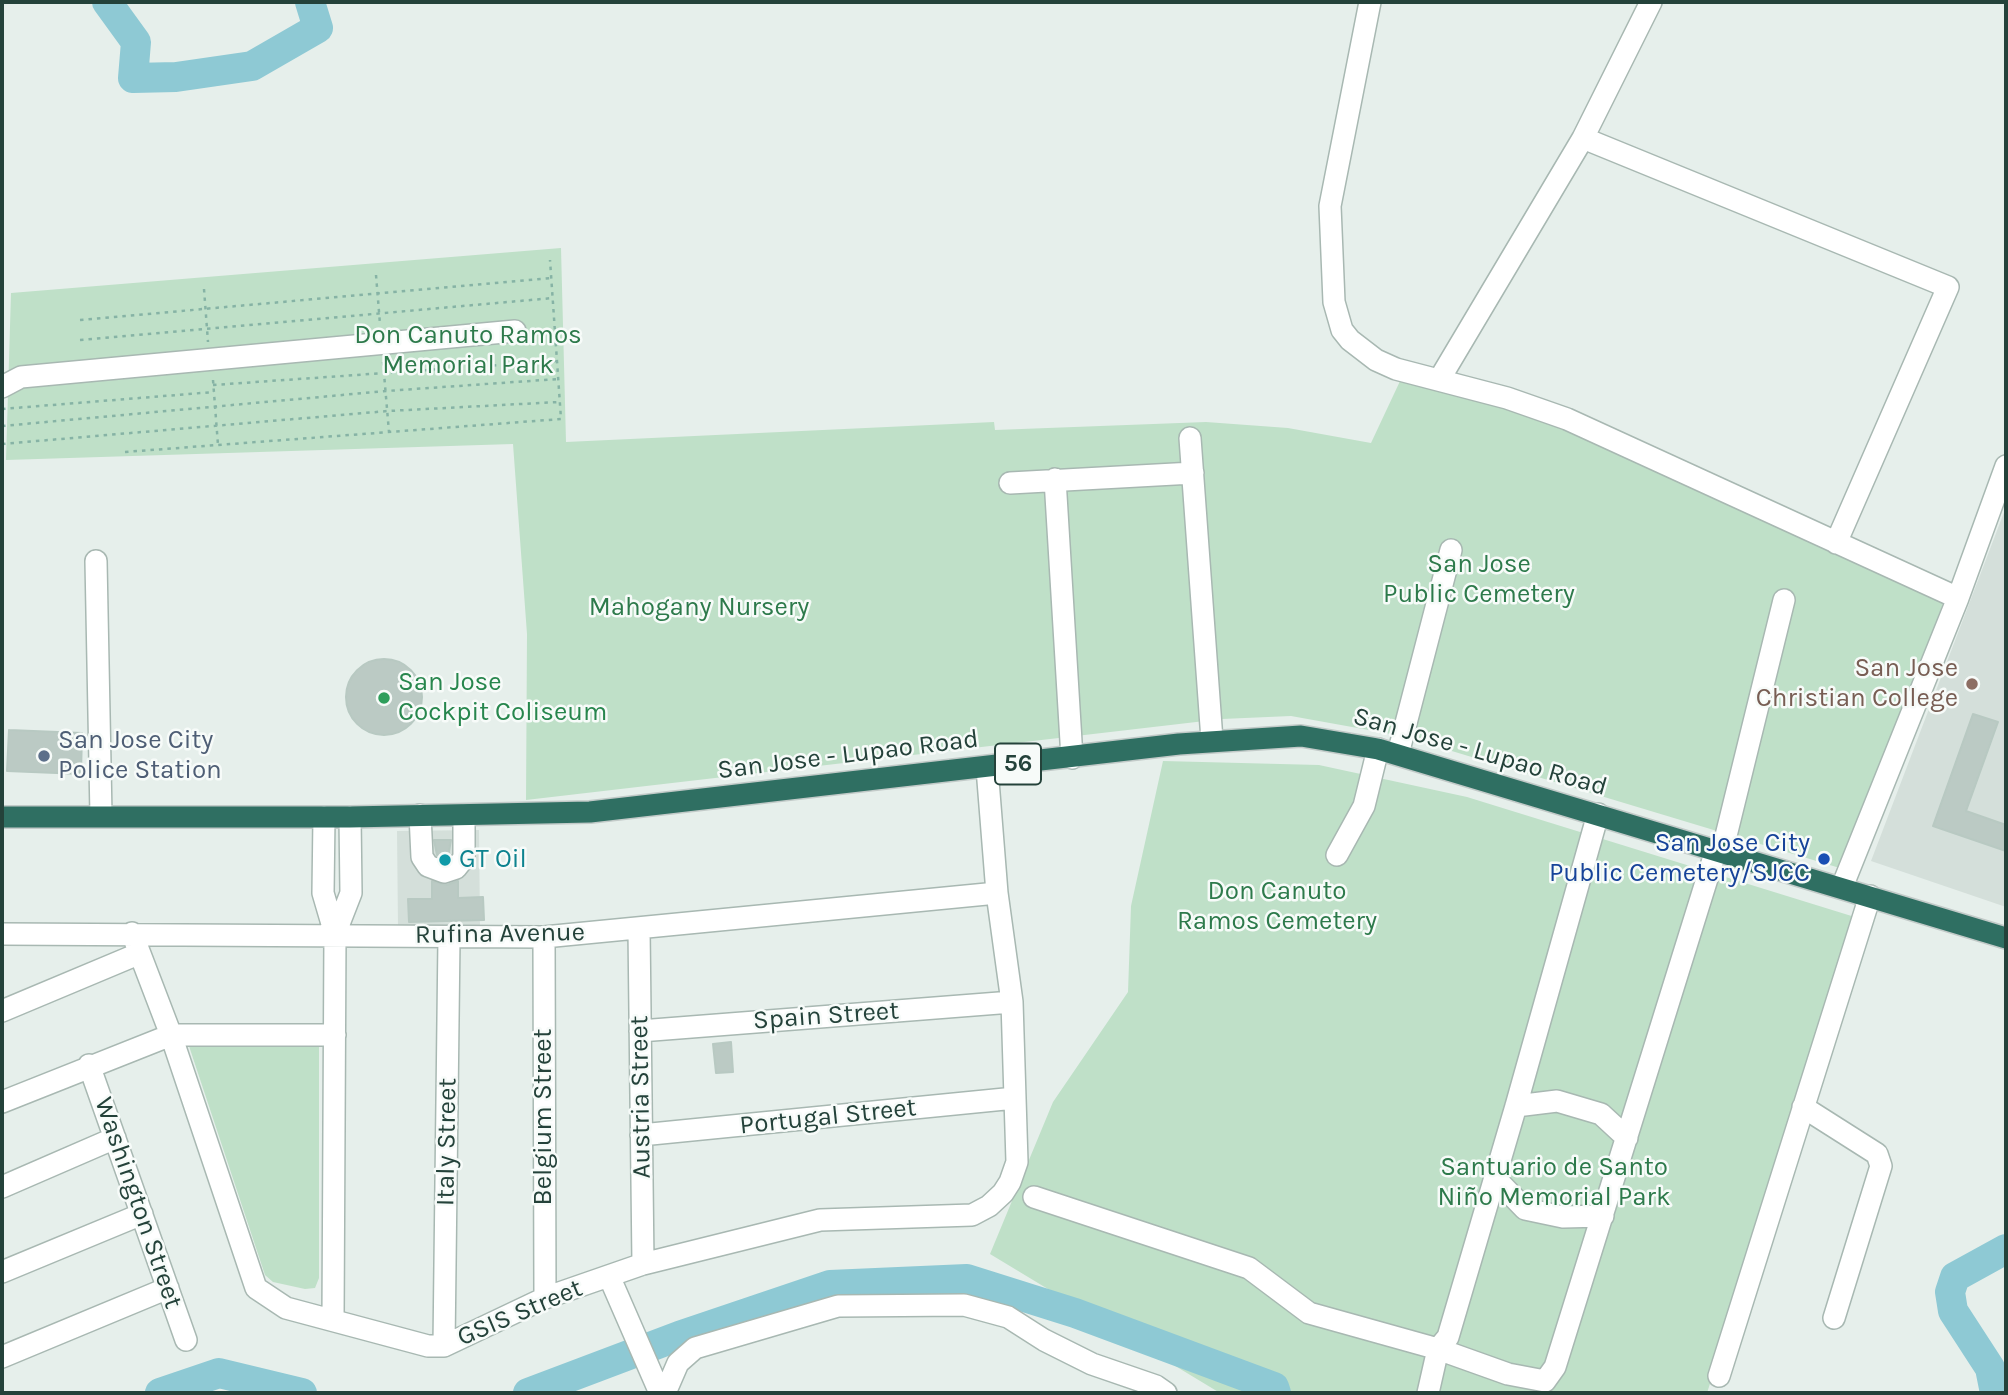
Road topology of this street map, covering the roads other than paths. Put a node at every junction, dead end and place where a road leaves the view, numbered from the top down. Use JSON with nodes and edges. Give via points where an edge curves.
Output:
{"nodes":[{"id":1,"x":1370,"y":2,"type":"edge"},
{"id":2,"x":1651,"y":2,"type":"edge"},
{"id":3,"x":1583,"y":138,"type":"junction"},
{"id":4,"x":515,"y":331,"type":"dead end"},
{"id":5,"x":1439,"y":380,"type":"junction"},
{"id":6,"x":2,"y":387,"type":"edge"},
{"id":7,"x":1190,"y":438,"type":"dead end"},
{"id":8,"x":2006,"y":467,"type":"edge"},
{"id":9,"x":1193,"y":473,"type":"junction"},
{"id":10,"x":1055,"y":479,"type":"junction"},
{"id":11,"x":1010,"y":483,"type":"dead end"},
{"id":12,"x":1836,"y":543,"type":"junction"},
{"id":13,"x":1451,"y":550,"type":"dead end"},
{"id":14,"x":96,"y":561,"type":"dead end"},
{"id":15,"x":1958,"y":598,"type":"junction"},
{"id":16,"x":1784,"y":600,"type":"dead end"},
{"id":17,"x":1212,"y":740,"type":"junction"},
{"id":18,"x":1388,"y":752,"type":"junction"},
{"id":19,"x":1072,"y":758,"type":"junction"},
{"id":20,"x":987,"y":768,"type":"junction"},
{"id":21,"x":1598,"y":814,"type":"junction"},
{"id":22,"x":420,"y":815,"type":"junction"},
{"id":23,"x":464,"y":815,"type":"junction"},
{"id":24,"x":101,"y":816,"type":"junction"},
{"id":25,"x":2,"y":817,"type":"edge"},
{"id":26,"x":324,"y":817,"type":"junction"},
{"id":27,"x":350,"y":817,"type":"junction"},
{"id":28,"x":1719,"y":851,"type":"junction"},
{"id":29,"x":1336,"y":855,"type":"dead end"},
{"id":30,"x":1842,"y":887,"type":"junction"},
{"id":31,"x":996,"y":893,"type":"junction"},
{"id":32,"x":1870,"y":896,"type":"junction"},
{"id":33,"x":639,"y":929,"type":"junction"},
{"id":34,"x":132,"y":933,"type":"junction"},
{"id":35,"x":2,"y":934,"type":"edge"},
{"id":36,"x":335,"y":934,"type":"junction"},
{"id":37,"x":544,"y":937,"type":"junction"},
{"id":38,"x":2006,"y":937,"type":"edge"},
{"id":39,"x":449,"y":938,"type":"junction"},
{"id":40,"x":138,"y":954,"type":"junction"},
{"id":41,"x":1012,"y":1002,"type":"junction"},
{"id":42,"x":2,"y":1011,"type":"edge"},
{"id":43,"x":640,"y":1031,"type":"junction"},
{"id":44,"x":171,"y":1035,"type":"junction"},
{"id":45,"x":335,"y":1035,"type":"junction"},
{"id":46,"x":89,"y":1065,"type":"junction"},
{"id":47,"x":1015,"y":1098,"type":"junction"},
{"id":48,"x":2,"y":1102,"type":"edge"},
{"id":49,"x":1516,"y":1106,"type":"junction"},
{"id":50,"x":1803,"y":1107,"type":"junction"},
{"id":51,"x":642,"y":1135,"type":"junction"},
{"id":52,"x":115,"y":1138,"type":"junction"},
{"id":53,"x":1628,"y":1138,"type":"junction"},
{"id":54,"x":1495,"y":1178,"type":"junction"},
{"id":55,"x":2,"y":1187,"type":"edge"},
{"id":56,"x":1034,"y":1198,"type":"dead end"},
{"id":57,"x":142,"y":1214,"type":"junction"},
{"id":58,"x":1603,"y":1216,"type":"junction"},
{"id":59,"x":643,"y":1264,"type":"junction"},
{"id":60,"x":2,"y":1272,"type":"edge"},
{"id":61,"x":609,"y":1276,"type":"junction"},
{"id":62,"x":168,"y":1288,"type":"junction"},
{"id":63,"x":545,"y":1298,"type":"junction"},
{"id":64,"x":1834,"y":1318,"type":"dead end"},
{"id":65,"x":333,"y":1319,"type":"junction"},
{"id":66,"x":186,"y":1340,"type":"dead end"},
{"id":67,"x":444,"y":1346,"type":"junction"},
{"id":68,"x":1438,"y":1349,"type":"junction"},
{"id":69,"x":2,"y":1357,"type":"edge"},
{"id":70,"x":1719,"y":1376,"type":"dead end"},
{"id":71,"x":663,"y":1393,"type":"edge"},
{"id":72,"x":1166,"y":1393,"type":"edge"},
{"id":73,"x":1428,"y":1393,"type":"edge"}],
"edges":[{"from":1,"to":5,"type":"street","via":[[1330,206],[1334,302],[1342,330],[1361,350],[1396,369]]},
{"from":2,"to":3,"type":"street"},
{"from":3,"to":5,"type":"street"},
{"from":3,"to":12,"type":"street","via":[[1948,287]]},
{"from":4,"to":6,"type":"street","via":[[21,377]]},
{"from":5,"to":12,"type":"street","via":[[1557,415]]},
{"from":7,"to":9,"type":"street"},
{"from":8,"to":15,"type":"street"},
{"from":9,"to":10,"type":"street"},
{"from":9,"to":17,"type":"street"},
{"from":10,"to":11,"type":"street"},
{"from":10,"to":19,"type":"street"},
{"from":12,"to":15,"type":"street"},
{"from":13,"to":18,"type":"street"},
{"from":14,"to":24,"type":"street"},
{"from":15,"to":30,"type":"street"},
{"from":16,"to":28,"type":"street"},
{"from":17,"to":18,"type":"highway","name":"San Jose - Lupao Road","number":"56","via":[[1301,736]]},
{"from":17,"to":19,"type":"highway","name":"San Jose - Lupao Road","number":"56"},
{"from":18,"to":21,"type":"highway","name":"San Jose - Lupao Road","number":"56"},
{"from":18,"to":29,"type":"street"},
{"from":19,"to":20,"type":"highway","name":"San Jose - Lupao Road","number":"56"},
{"from":20,"to":23,"type":"highway","name":"San Jose - Lupao Road","number":"56","via":[[590,812]]},
{"from":20,"to":31,"type":"street"},
{"from":21,"to":28,"type":"highway","name":"San Jose - Lupao Road","number":"56"},
{"from":21,"to":49,"type":"street"},
{"from":22,"to":23,"type":"highway","name":"San Jose - Lupao Road","number":"56"},
{"from":22,"to":23,"type":"street","via":[[422,857],[428,866],[444,872],[456,868],[464,858]]},
{"from":22,"to":27,"type":"highway","name":"San Jose - Lupao Road","number":"56"},
{"from":24,"to":25,"type":"highway","name":"San Jose - Lupao Road","number":"56"},
{"from":24,"to":26,"type":"highway","name":"San Jose - Lupao Road","number":"56"},
{"from":26,"to":27,"type":"highway","name":"San Jose - Lupao Road","number":"56"},
{"from":26,"to":36,"type":"street","via":[[323,893]]},
{"from":27,"to":36,"type":"street","via":[[351,893]]},
{"from":28,"to":30,"type":"highway","name":"San Jose - Lupao Road","number":"56"},
{"from":28,"to":53,"type":"street"},
{"from":30,"to":32,"type":"highway","name":"San Jose - Lupao Road","number":"56"},
{"from":31,"to":33,"type":"street","name":"Rufina Avenue"},
{"from":31,"to":41,"type":"street"},
{"from":32,"to":38,"type":"highway","name":"San Jose - Lupao Road","number":"56"},
{"from":32,"to":50,"type":"street"},
{"from":33,"to":37,"type":"street","name":"Rufina Avenue"},
{"from":33,"to":43,"type":"street","name":"Austria Street"},
{"from":34,"to":35,"type":"street","name":"Rufina Avenue"},
{"from":34,"to":36,"type":"street","name":"Rufina Avenue"},
{"from":34,"to":40,"type":"street","name":"GSIS Street"},
{"from":36,"to":39,"type":"street","name":"Rufina Avenue"},
{"from":36,"to":45,"type":"street"},
{"from":37,"to":39,"type":"street","name":"Rufina Avenue"},
{"from":37,"to":63,"type":"street","name":"Belgium Street"},
{"from":39,"to":67,"type":"street","name":"Italy Street"},
{"from":40,"to":42,"type":"street"},
{"from":40,"to":44,"type":"street","name":"GSIS Street"},
{"from":41,"to":43,"type":"street","name":"Spain Street"},
{"from":41,"to":47,"type":"street"},
{"from":43,"to":51,"type":"street","name":"Austria Street"},
{"from":44,"to":45,"type":"street"},
{"from":44,"to":46,"type":"street"},
{"from":44,"to":65,"type":"street","name":"GSIS Street","via":[[252,1281],[261,1294],[279,1305]]},
{"from":45,"to":65,"type":"street"},
{"from":46,"to":48,"type":"street"},
{"from":46,"to":52,"type":"street","name":"Washington Street"},
{"from":47,"to":51,"type":"street","name":"Portugal Street"},
{"from":47,"to":59,"type":"street","name":"GSIS Street","via":[[1016,1168],[1003,1193],[972,1215],[820,1220]]},
{"from":49,"to":53,"type":"street","via":[[1557,1101],[1601,1114]]},
{"from":49,"to":54,"type":"street"},
{"from":50,"to":64,"type":"street","via":[[1877,1154],[1881,1166]]},
{"from":50,"to":70,"type":"street"},
{"from":51,"to":59,"type":"street","name":"Austria Street"},
{"from":52,"to":55,"type":"street"},
{"from":52,"to":57,"type":"street","name":"Washington Street"},
{"from":53,"to":58,"type":"street"},
{"from":54,"to":58,"type":"street","via":[[1525,1209],[1563,1217]]},
{"from":54,"to":68,"type":"street","via":[[1448,1338]]},
{"from":56,"to":68,"type":"street","via":[[1249,1268],[1309,1314]]},
{"from":57,"to":60,"type":"street"},
{"from":57,"to":62,"type":"street","name":"Washington Street"},
{"from":58,"to":68,"type":"street","via":[[1555,1367],[1545,1381],[1508,1374]]},
{"from":59,"to":61,"type":"street","name":"GSIS Street"},
{"from":61,"to":63,"type":"street","name":"GSIS Street"},
{"from":61,"to":71,"type":"street"},
{"from":62,"to":66,"type":"street","name":"Washington Street"},
{"from":62,"to":69,"type":"street"},
{"from":63,"to":67,"type":"street","name":"GSIS Street"},
{"from":65,"to":67,"type":"street","name":"GSIS Street","via":[[428,1346]]},
{"from":68,"to":73,"type":"street"},
{"from":71,"to":72,"type":"street","via":[[678,1363],[695,1348],[838,1306],[964,1305],[1008,1317],[1092,1364]]}]}
